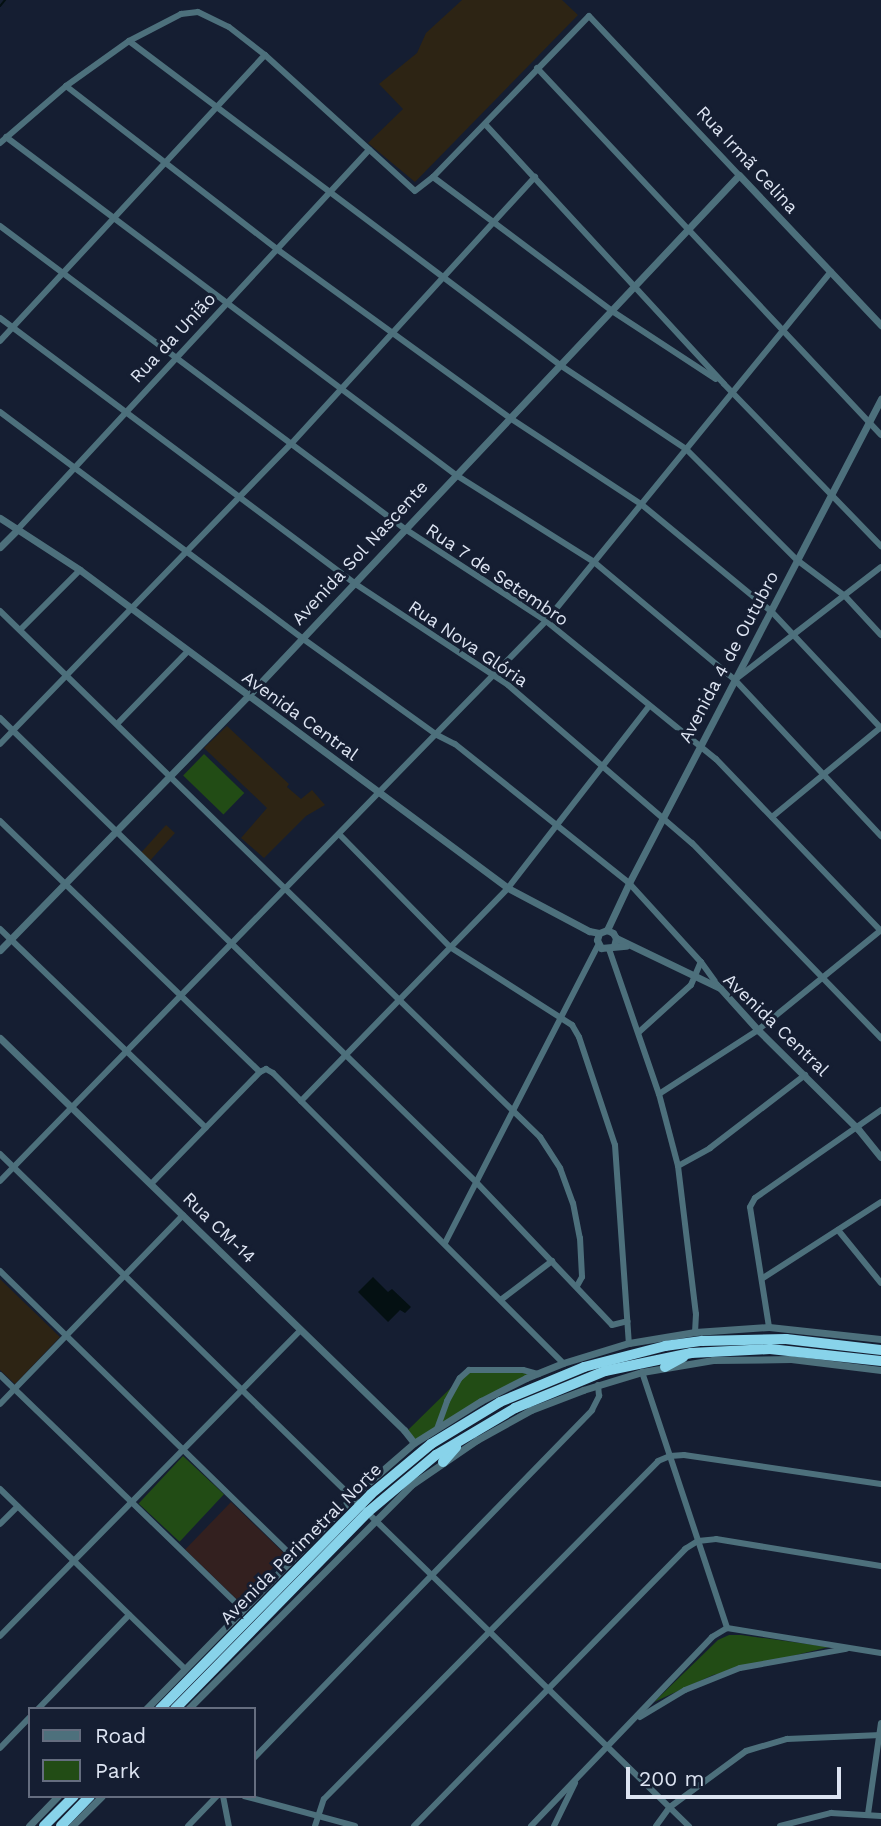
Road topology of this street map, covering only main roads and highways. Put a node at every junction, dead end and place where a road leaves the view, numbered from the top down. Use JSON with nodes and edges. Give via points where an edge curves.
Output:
{"nodes":[{"id":1,"x":881,"y":1350,"type":"edge"},
{"id":2,"x":691,"y":1353,"type":"junction"},
{"id":3,"x":713,"y":1360,"type":"road end"},
{"id":4,"x":881,"y":1361,"type":"edge"},
{"id":5,"x":665,"y":1367,"type":"road end"},
{"id":6,"x":506,"y":1423,"type":"road end"},
{"id":7,"x":481,"y":1426,"type":"junction"},
{"id":8,"x":465,"y":1437,"type":"junction"},
{"id":9,"x":443,"y":1462,"type":"road end"},
{"id":10,"x":364,"y":1508,"type":"junction"},
{"id":11,"x":162,"y":1707,"type":"edge"},
{"id":12,"x":177,"y":1707,"type":"edge"},
{"id":13,"x":72,"y":1798,"type":"edge"},
{"id":14,"x":88,"y":1798,"type":"edge"},
{"id":15,"x":44,"y":1826,"type":"edge"},
{"id":16,"x":61,"y":1826,"type":"edge"}],
"edges":[{"from":1,"to":10,"type":"highway","name":"Avenida Perimetral Norte","via":[[746,1338],[629,1353],[558,1376],[500,1402],[431,1444]]},
{"from":2,"to":3,"type":"highway"},
{"from":2,"to":4,"type":"highway","name":"Avenida Perimetral Norte","via":[[770,1349]]},
{"from":2,"to":5,"type":"highway"},
{"from":2,"to":7,"type":"highway","name":"Avenida Perimetral Norte","via":[[580,1379]]},
{"from":6,"to":7,"type":"highway"},
{"from":7,"to":8,"type":"highway","name":"Avenida Perimetral Norte"},
{"from":8,"to":9,"type":"highway"},
{"from":8,"to":10,"type":"highway","name":"Avenida Perimetral Norte"},
{"from":10,"to":11,"type":"highway","name":"Avenida Perimetral Norte"},
{"from":10,"to":12,"type":"highway","name":"Avenida Perimetral Norte"},
{"from":13,"to":15,"type":"highway"},
{"from":14,"to":16,"type":"highway"}]}
